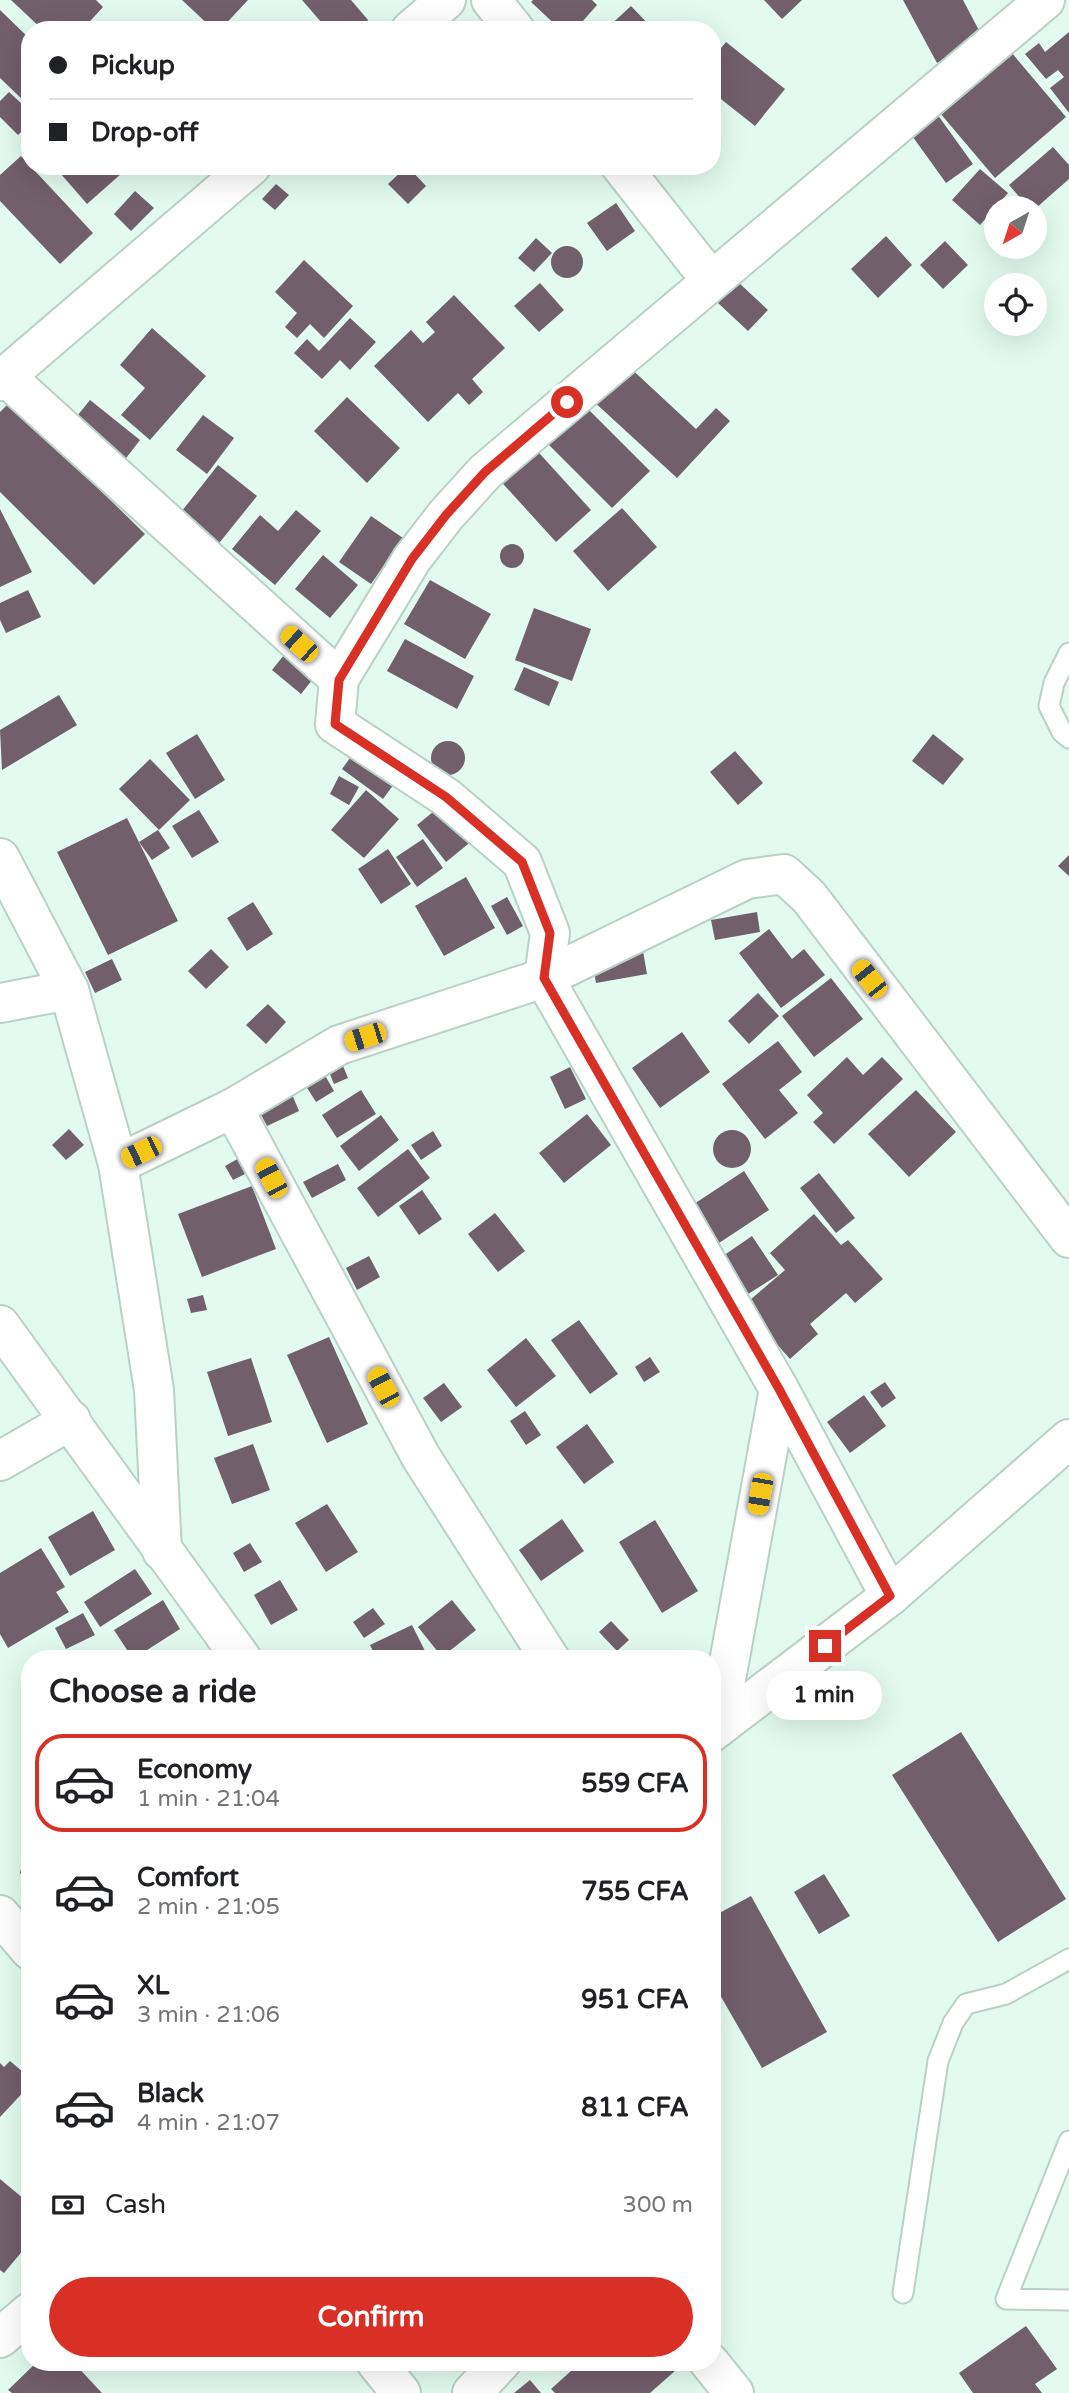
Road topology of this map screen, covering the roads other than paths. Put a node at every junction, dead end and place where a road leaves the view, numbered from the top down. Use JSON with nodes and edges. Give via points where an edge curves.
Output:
{"nodes":[{"id":1,"x":446,"y":0,"type":"edge"},
{"id":2,"x":491,"y":0,"type":"edge"},
{"id":3,"x":1045,"y":0,"type":"edge"},
{"id":4,"x":422,"y":21,"type":"edge"},
{"id":5,"x":507,"y":21,"type":"edge"},
{"id":6,"x":241,"y":175,"type":"edge"},
{"id":7,"x":628,"y":175,"type":"edge"},
{"id":8,"x":710,"y":279,"type":"junction"},
{"id":9,"x":3,"y":379,"type":"edge"},
{"id":10,"x":1069,"y":653,"type":"edge"},
{"id":11,"x":339,"y":680,"type":"junction"},
{"id":12,"x":1069,"y":738,"type":"edge"},
{"id":13,"x":0,"y":858,"type":"edge"},
{"id":14,"x":544,"y":978,"type":"junction"},
{"id":15,"x":68,"y":990,"type":"junction"},
{"id":16,"x":0,"y":1003,"type":"edge"},
{"id":17,"x":233,"y":1108,"type":"junction"},
{"id":18,"x":118,"y":1164,"type":"junction"},
{"id":19,"x":1069,"y":1238,"type":"edge"},
{"id":20,"x":0,"y":1325,"type":"edge"},
{"id":21,"x":779,"y":1389,"type":"junction"},
{"id":22,"x":71,"y":1420,"type":"junction"},
{"id":23,"x":1069,"y":1439,"type":"edge"},
{"id":24,"x":0,"y":1461,"type":"edge"},
{"id":25,"x":162,"y":1552,"type":"junction"},
{"id":26,"x":890,"y":1596,"type":"junction"},
{"id":27,"x":235,"y":1650,"type":"edge"},
{"id":28,"x":544,"y":1650,"type":"edge"},
{"id":29,"x":721,"y":1698,"type":"edge"},
{"id":30,"x":721,"y":1725,"type":"edge"},
{"id":31,"x":1069,"y":1959,"type":"edge"},
{"id":32,"x":1069,"y":2141,"type":"edge"},
{"id":33,"x":903,"y":2293,"type":"dead end"},
{"id":34,"x":1069,"y":2300,"type":"edge"},
{"id":35,"x":21,"y":2320,"type":"edge"},
{"id":36,"x":0,"y":2339,"type":"edge"},
{"id":37,"x":383,"y":2371,"type":"edge"},
{"id":38,"x":493,"y":2371,"type":"edge"},
{"id":39,"x":716,"y":2371,"type":"edge"},
{"id":40,"x":401,"y":2393,"type":"edge"},
{"id":41,"x":472,"y":2393,"type":"edge"},
{"id":42,"x":734,"y":2393,"type":"edge"}],
"edges":[{"from":1,"to":4,"type":"street"},
{"from":2,"to":5,"type":"street"},
{"from":3,"to":8,"type":"street"},
{"from":6,"to":9,"type":"street"},
{"from":7,"to":8,"type":"street"},
{"from":8,"to":11,"type":"street","via":[[485,472],[412,559]]},
{"from":9,"to":11,"type":"street"},
{"from":10,"to":12,"type":"lane","via":[[1049,706]]},
{"from":11,"to":14,"type":"street","via":[[335,724],[446,797],[522,862],[550,933]]},
{"from":13,"to":15,"type":"street"},
{"from":14,"to":17,"type":"street","via":[[339,1045]]},
{"from":14,"to":19,"type":"street","via":[[747,879],[784,874],[808,897]]},
{"from":14,"to":21,"type":"street"},
{"from":15,"to":16,"type":"street"},
{"from":15,"to":18,"type":"street"},
{"from":17,"to":18,"type":"street"},
{"from":17,"to":28,"type":"street","via":[[421,1457]]},
{"from":18,"to":25,"type":"street","via":[[154,1390]]},
{"from":20,"to":22,"type":"street"},
{"from":21,"to":26,"type":"street"},
{"from":21,"to":29,"type":"street"},
{"from":22,"to":24,"type":"street"},
{"from":22,"to":25,"type":"street"},
{"from":23,"to":26,"type":"street"},
{"from":25,"to":27,"type":"street"},
{"from":26,"to":30,"type":"street"},
{"from":31,"to":33,"type":"lane","via":[[1006,1994],[966,2004],[953,2023],[938,2060]]},
{"from":32,"to":34,"type":"lane","via":[[1006,2299]]},
{"from":35,"to":36,"type":"street"},
{"from":37,"to":40,"type":"street"},
{"from":38,"to":41,"type":"street"},
{"from":39,"to":42,"type":"street"}]}
